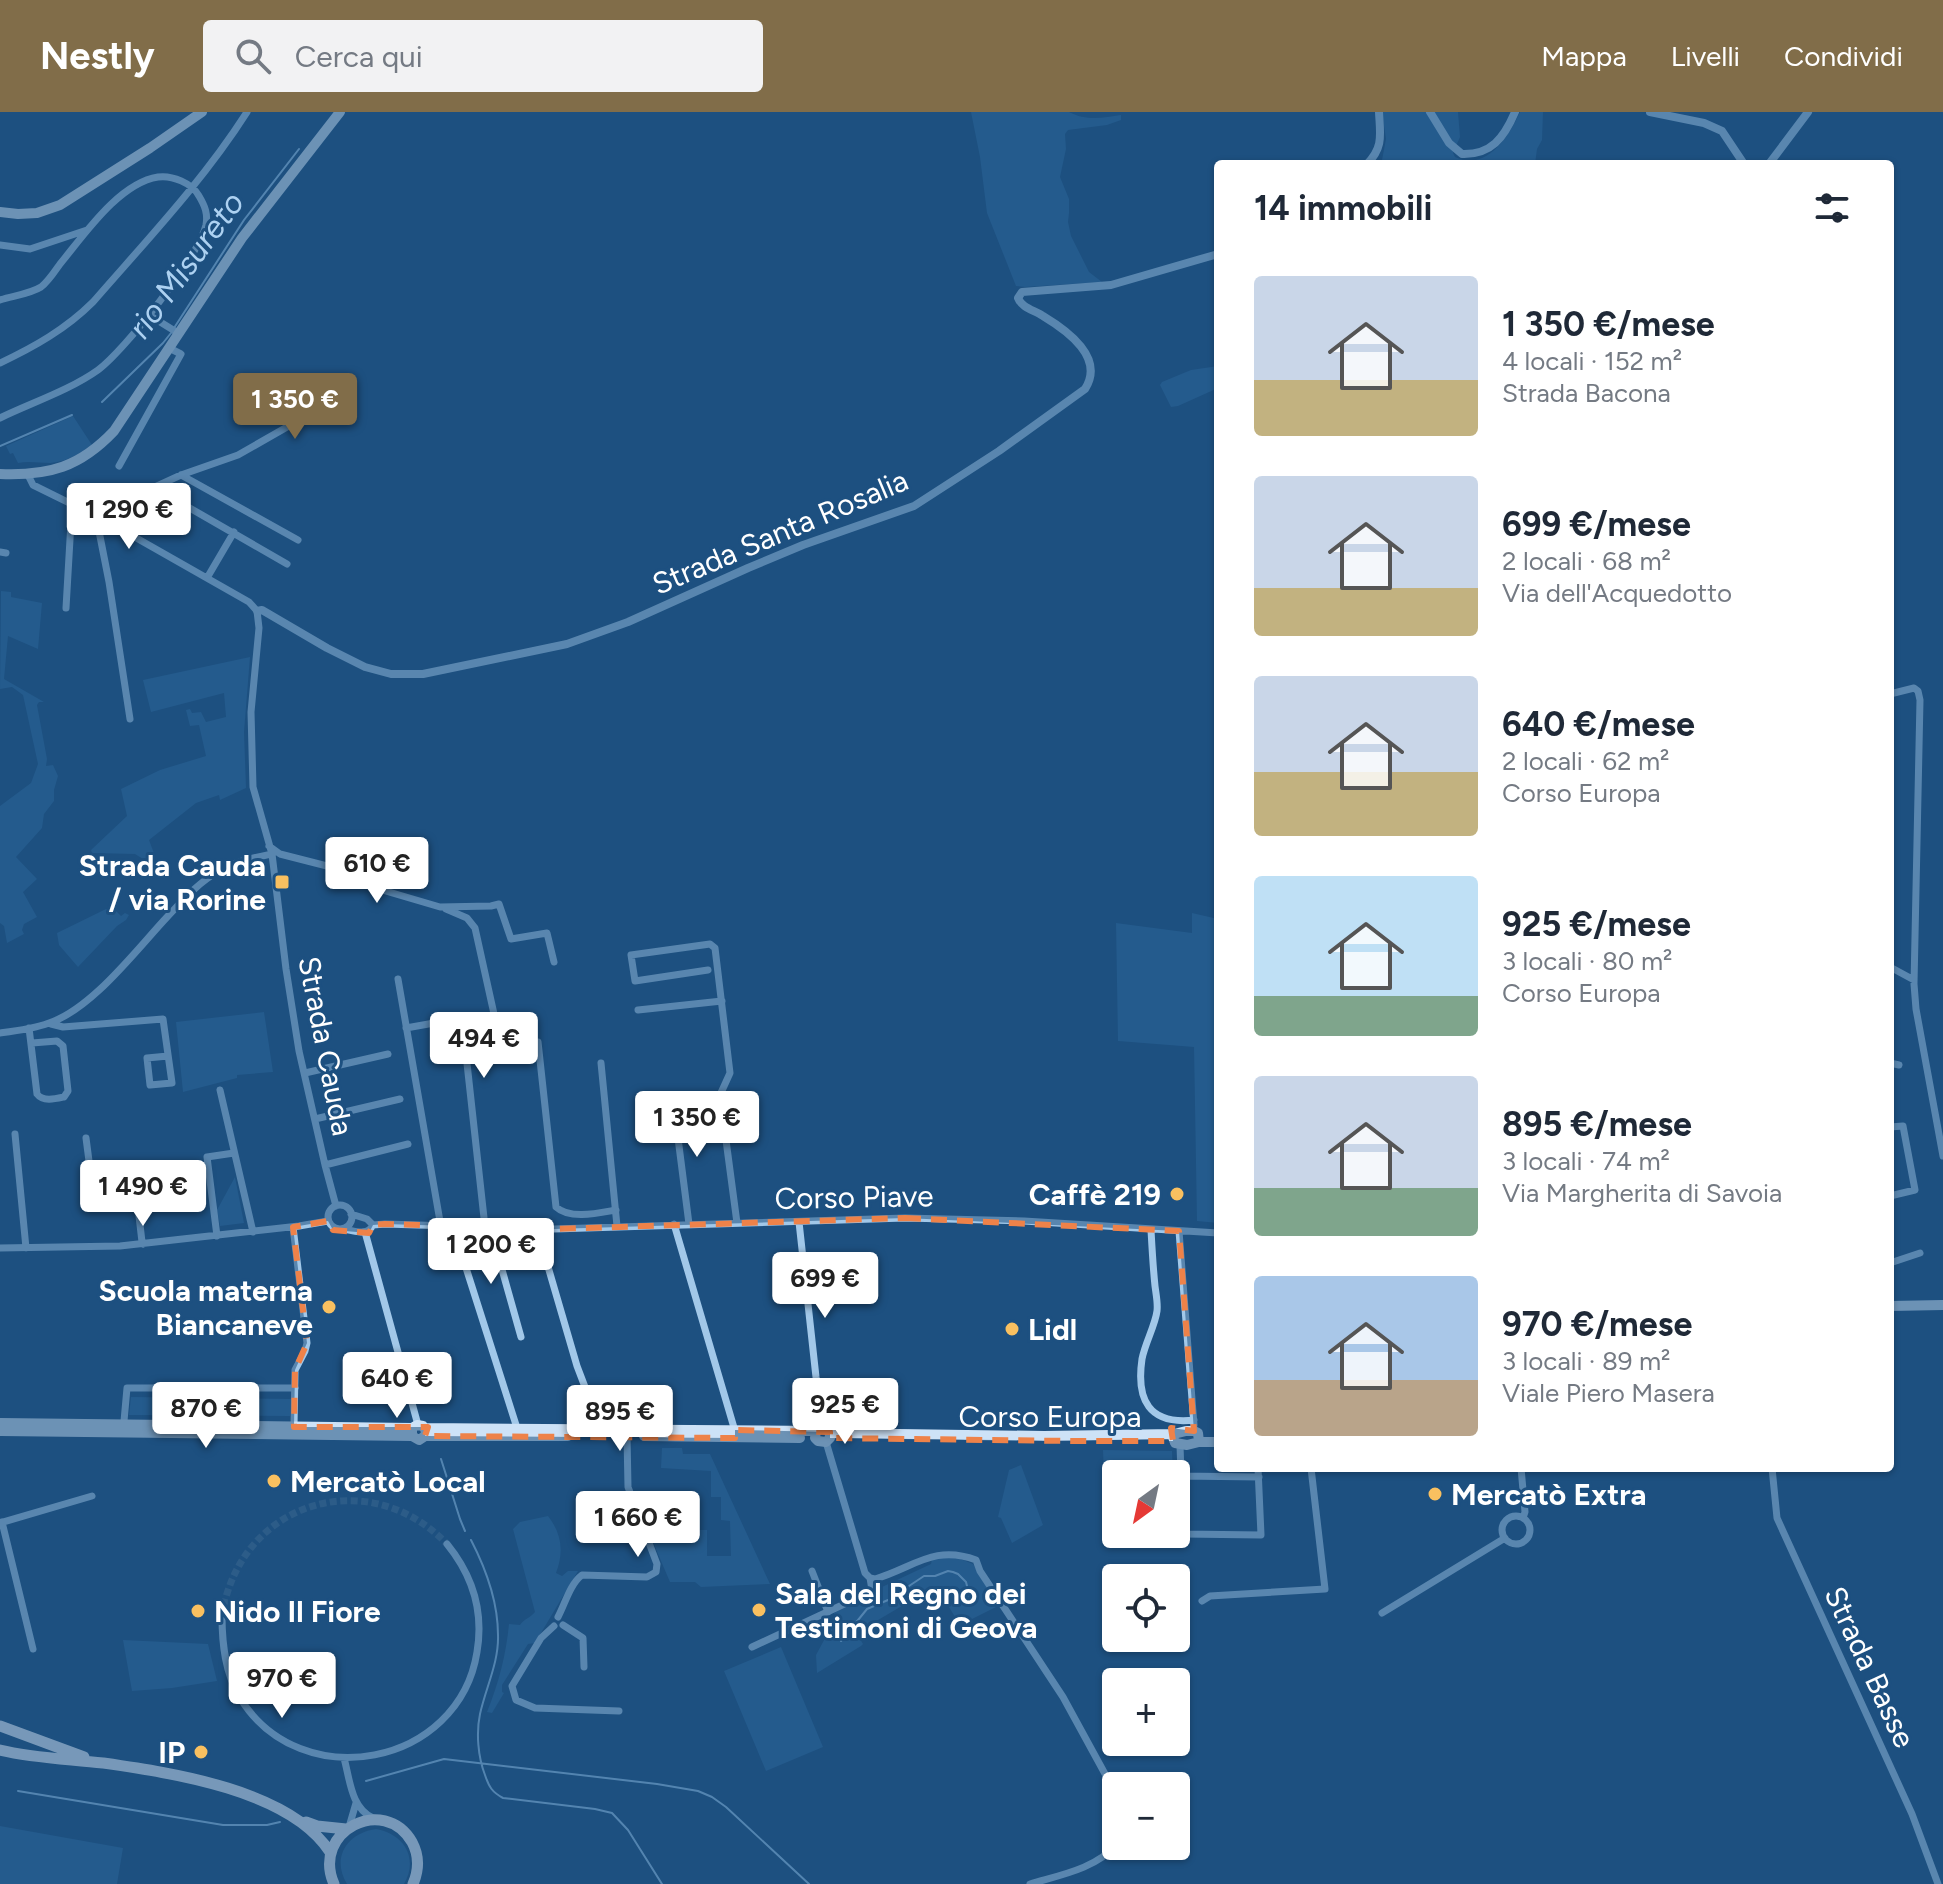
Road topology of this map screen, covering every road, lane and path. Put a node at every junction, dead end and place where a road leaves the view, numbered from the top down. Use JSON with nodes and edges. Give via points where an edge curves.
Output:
{"nodes":[{"id":1,"x":202,"y":112,"type":"edge"},
{"id":2,"x":247,"y":112,"type":"edge"},
{"id":3,"x":340,"y":112,"type":"edge"},
{"id":4,"x":1379,"y":112,"type":"edge"},
{"id":5,"x":1430,"y":112,"type":"edge"},
{"id":6,"x":1515,"y":112,"type":"edge"},
{"id":7,"x":1650,"y":112,"type":"edge"},
{"id":8,"x":1808,"y":112,"type":"edge"},
{"id":9,"x":1371,"y":160,"type":"edge"},
{"id":10,"x":1741,"y":160,"type":"edge"},
{"id":11,"x":1772,"y":160,"type":"edge"},
{"id":12,"x":192,"y":187,"type":"junction"},
{"id":13,"x":0,"y":212,"type":"edge"},
{"id":14,"x":89,"y":229,"type":"junction"},
{"id":15,"x":0,"y":245,"type":"edge"},
{"id":16,"x":1214,"y":255,"type":"edge"},
{"id":17,"x":3,"y":297,"type":"edge"},
{"id":18,"x":149,"y":315,"type":"junction"},
{"id":19,"x":175,"y":331,"type":"junction"},
{"id":20,"x":169,"y":348,"type":"junction"},
{"id":21,"x":0,"y":363,"type":"edge"},
{"id":22,"x":136,"y":398,"type":"junction"},
{"id":23,"x":329,"y":403,"type":"dead end"},
{"id":24,"x":151,"y":408,"type":"junction"},
{"id":25,"x":0,"y":418,"type":"edge"},
{"id":26,"x":119,"y":466,"type":"dead end"},
{"id":27,"x":0,"y":474,"type":"edge"},
{"id":28,"x":28,"y":475,"type":"junction"},
{"id":29,"x":181,"y":475,"type":"junction"},
{"id":30,"x":155,"y":488,"type":"junction"},
{"id":31,"x":72,"y":505,"type":"junction"},
{"id":32,"x":96,"y":516,"type":"junction"},
{"id":33,"x":234,"y":532,"type":"junction"},
{"id":34,"x":298,"y":540,"type":"dead end"},
{"id":35,"x":287,"y":564,"type":"dead end"},
{"id":36,"x":207,"y":578,"type":"junction"},
{"id":37,"x":66,"y":608,"type":"dead end"},
{"id":38,"x":257,"y":611,"type":"junction"},
{"id":39,"x":1894,"y":693,"type":"edge"},
{"id":40,"x":130,"y":719,"type":"dead end"},
{"id":41,"x":270,"y":850,"type":"junction"},
{"id":42,"x":224,"y":868,"type":"junction"},
{"id":43,"x":230,"y":878,"type":"dead end"},
{"id":44,"x":440,"y":907,"type":"junction"},
{"id":45,"x":554,"y":962,"type":"dead end"},
{"id":46,"x":1894,"y":969,"type":"edge"},
{"id":47,"x":708,"y":970,"type":"dead end"},
{"id":48,"x":398,"y":979,"type":"dead end"},
{"id":49,"x":1914,"y":980,"type":"junction"},
{"id":50,"x":722,"y":1001,"type":"junction"},
{"id":51,"x":638,"y":1010,"type":"dead end"},
{"id":52,"x":49,"y":1023,"type":"junction"},
{"id":53,"x":29,"y":1028,"type":"junction"},
{"id":54,"x":406,"y":1028,"type":"junction"},
{"id":55,"x":498,"y":1032,"type":"dead end"},
{"id":56,"x":0,"y":1033,"type":"edge"},
{"id":57,"x":538,"y":1042,"type":"dead end"},
{"id":58,"x":32,"y":1043,"type":"junction"},
{"id":59,"x":388,"y":1054,"type":"dead end"},
{"id":60,"x":168,"y":1056,"type":"junction"},
{"id":61,"x":601,"y":1063,"type":"dead end"},
{"id":62,"x":1894,"y":1064,"type":"edge"},
{"id":63,"x":1899,"y":1065,"type":"dead end"},
{"id":64,"x":305,"y":1073,"type":"junction"},
{"id":65,"x":220,"y":1090,"type":"dead end"},
{"id":66,"x":400,"y":1099,"type":"dead end"},
{"id":67,"x":673,"y":1099,"type":"dead end"},
{"id":68,"x":315,"y":1119,"type":"junction"},
{"id":69,"x":1894,"y":1127,"type":"edge"},
{"id":70,"x":15,"y":1134,"type":"dead end"},
{"id":71,"x":86,"y":1138,"type":"dead end"},
{"id":72,"x":408,"y":1144,"type":"dead end"},
{"id":73,"x":234,"y":1153,"type":"junction"},
{"id":74,"x":1943,"y":1156,"type":"edge"},
{"id":75,"x":325,"y":1165,"type":"junction"},
{"id":76,"x":92,"y":1184,"type":"junction"},
{"id":77,"x":1894,"y":1195,"type":"edge"},
{"id":78,"x":137,"y":1196,"type":"junction"},
{"id":79,"x":336,"y":1206,"type":"junction"},
{"id":80,"x":616,"y":1210,"type":"junction"},
{"id":81,"x":351,"y":1214,"type":"junction"},
{"id":82,"x":328,"y":1221,"type":"junction"},
{"id":83,"x":799,"y":1222,"type":"junction"},
{"id":84,"x":737,"y":1223,"type":"junction"},
{"id":85,"x":674,"y":1224,"type":"junction"},
{"id":86,"x":689,"y":1224,"type":"junction"},
{"id":87,"x":373,"y":1225,"type":"junction"},
{"id":88,"x":617,"y":1226,"type":"junction"},
{"id":89,"x":293,"y":1227,"type":"junction"},
{"id":90,"x":441,"y":1227,"type":"junction"},
{"id":91,"x":453,"y":1227,"type":"junction"},
{"id":92,"x":488,"y":1227,"type":"junction"},
{"id":93,"x":343,"y":1229,"type":"junction"},
{"id":94,"x":537,"y":1229,"type":"junction"},
{"id":95,"x":1151,"y":1230,"type":"junction"},
{"id":96,"x":1179,"y":1231,"type":"junction"},
{"id":97,"x":253,"y":1232,"type":"junction"},
{"id":98,"x":365,"y":1232,"type":"junction"},
{"id":99,"x":1214,"y":1233,"type":"edge"},
{"id":100,"x":217,"y":1236,"type":"junction"},
{"id":101,"x":143,"y":1244,"type":"junction"},
{"id":102,"x":0,"y":1248,"type":"edge"},
{"id":103,"x":26,"y":1248,"type":"junction"},
{"id":104,"x":1920,"y":1253,"type":"dead end"},
{"id":105,"x":1894,"y":1262,"type":"edge"},
{"id":106,"x":1943,"y":1305,"type":"edge"},
{"id":107,"x":1894,"y":1306,"type":"edge"},
{"id":108,"x":521,"y":1337,"type":"dead end"},
{"id":109,"x":295,"y":1388,"type":"junction"},
{"id":110,"x":124,"y":1421,"type":"dead end"},
{"id":111,"x":0,"y":1423,"type":"edge"},
{"id":112,"x":294,"y":1427,"type":"junction"},
{"id":113,"x":517,"y":1428,"type":"junction"},
{"id":114,"x":601,"y":1429,"type":"junction"},
{"id":115,"x":0,"y":1431,"type":"edge"},
{"id":116,"x":419,"y":1431,"type":"junction"},
{"id":117,"x":1197,"y":1432,"type":"junction"},
{"id":118,"x":735,"y":1434,"type":"junction"},
{"id":119,"x":823,"y":1435,"type":"junction"},
{"id":120,"x":1214,"y":1435,"type":"edge"},
{"id":121,"x":627,"y":1436,"type":"junction"},
{"id":122,"x":1176,"y":1440,"type":"junction"},
{"id":123,"x":1214,"y":1440,"type":"edge"},
{"id":124,"x":1179,"y":1460,"type":"edge"},
{"id":125,"x":1258,"y":1472,"type":"edge"},
{"id":126,"x":1311,"y":1472,"type":"edge"},
{"id":127,"x":1521,"y":1472,"type":"edge"},
{"id":128,"x":1772,"y":1472,"type":"edge"},
{"id":129,"x":1190,"y":1476,"type":"edge"},
{"id":130,"x":92,"y":1496,"type":"dead end"},
{"id":131,"x":1523,"y":1518,"type":"junction"},
{"id":132,"x":1,"y":1522,"type":"edge"},
{"id":133,"x":1190,"y":1534,"type":"edge"},
{"id":134,"x":1505,"y":1538,"type":"junction"},
{"id":135,"x":447,"y":1544,"type":"tunnel mouth"},
{"id":136,"x":812,"y":1571,"type":"dead end"},
{"id":137,"x":870,"y":1578,"type":"junction"},
{"id":138,"x":1202,"y":1601,"type":"dead end"},
{"id":139,"x":828,"y":1612,"type":"junction"},
{"id":140,"x":1382,"y":1613,"type":"dead end"},
{"id":141,"x":222,"y":1616,"type":"tunnel mouth"},
{"id":142,"x":559,"y":1626,"type":"junction"},
{"id":143,"x":752,"y":1647,"type":"dead end"},
{"id":144,"x":33,"y":1649,"type":"dead end"},
{"id":145,"x":584,"y":1667,"type":"dead end"},
{"id":146,"x":619,"y":1711,"type":"dead end"},
{"id":147,"x":0,"y":1726,"type":"edge"},
{"id":148,"x":0,"y":1750,"type":"edge"},
{"id":149,"x":344,"y":1758,"type":"junction"},
{"id":150,"x":103,"y":1763,"type":"junction"},
{"id":151,"x":1104,"y":1772,"type":"edge"},
{"id":152,"x":356,"y":1803,"type":"junction"},
{"id":153,"x":298,"y":1819,"type":"junction"},
{"id":154,"x":381,"y":1821,"type":"junction"},
{"id":155,"x":348,"y":1828,"type":"junction"},
{"id":156,"x":330,"y":1852,"type":"junction"},
{"id":157,"x":1102,"y":1858,"type":"edge"},
{"id":158,"x":334,"y":1884,"type":"edge"},
{"id":159,"x":413,"y":1884,"type":"edge"},
{"id":160,"x":1030,"y":1884,"type":"edge"},
{"id":161,"x":1938,"y":1884,"type":"edge"}],
"edges":[{"from":1,"to":13,"type":"main road","via":[[60,205],[37,213]]},
{"from":2,"to":12,"type":"street"},
{"from":3,"to":19,"type":"main road"},
{"from":4,"to":9,"type":"street","via":[[1381,142]]},
{"from":5,"to":6,"type":"street","via":[[1449,143],[1462,154],[1478,155],[1497,142]]},
{"from":7,"to":10,"type":"street","via":[[1722,131]]},
{"from":8,"to":11,"type":"street"},
{"from":12,"to":14,"type":"street","via":[[161,176],[145,180],[132,186]]},
{"from":12,"to":18,"type":"street","via":[[207,212],[205,227]]},
{"from":12,"to":21,"type":"street","via":[[75,320]]},
{"from":14,"to":15,"type":"street","via":[[30,249]]},
{"from":14,"to":17,"type":"street","via":[[41,287]]},
{"from":16,"to":38,"type":"street","name":"Strada Santa Rosalia","via":[[1111,285],[1022,292],[1021,304],[1069,335],[1088,356],[1092,373],[1085,389],[914,506],[789,551],[628,622],[517,655],[423,674],[391,674],[365,667]]},
{"from":18,"to":19,"type":"street"},
{"from":18,"to":25,"type":"street","via":[[100,369]]},
{"from":19,"to":20,"type":"main road"},
{"from":20,"to":22,"type":"main road"},
{"from":20,"to":24,"type":"street","via":[[181,354]]},
{"from":22,"to":24,"type":"street"},
{"from":22,"to":28,"type":"main road","via":[[114,431],[89,454]]},
{"from":23,"to":29,"type":"street","via":[[238,455]]},
{"from":24,"to":26,"type":"street"},
{"from":27,"to":28,"type":"main road"},
{"from":28,"to":31,"type":"street","name":"Strada Santa Rosalia","via":[[33,485]]},
{"from":29,"to":30,"type":"street"},
{"from":29,"to":34,"type":"street"},
{"from":30,"to":32,"type":"street"},
{"from":30,"to":33,"type":"street"},
{"from":31,"to":32,"type":"street","name":"Strada Santa Rosalia"},
{"from":31,"to":37,"type":"street"},
{"from":32,"to":36,"type":"street","name":"Strada Santa Rosalia"},
{"from":32,"to":40,"type":"street"},
{"from":33,"to":35,"type":"street"},
{"from":33,"to":36,"type":"street"},
{"from":36,"to":38,"type":"street","name":"Strada Santa Rosalia"},
{"from":38,"to":41,"type":"street","name":"Strada Cauda","via":[[251,757],[253,787]]},
{"from":39,"to":49,"type":"street","via":[[1914,688],[1920,700]]},
{"from":41,"to":42,"type":"street"},
{"from":41,"to":44,"type":"street"},
{"from":41,"to":64,"type":"street","name":"Strada Cauda"},
{"from":42,"to":43,"type":"street"},
{"from":42,"to":52,"type":"street","via":[[191,891],[91,997]]},
{"from":44,"to":45,"type":"street","via":[[499,904],[511,939],[547,933]]},
{"from":44,"to":55,"type":"street","via":[[467,918],[475,928]]},
{"from":46,"to":49,"type":"street"},
{"from":47,"to":50,"type":"street","via":[[635,981],[631,955],[710,944],[716,953]]},
{"from":48,"to":54,"type":"street"},
{"from":49,"to":74,"type":"street"},
{"from":50,"to":51,"type":"street"},
{"from":50,"to":84,"type":"street","via":[[730,1073],[720,1095]]},
{"from":52,"to":53,"type":"street"},
{"from":52,"to":60,"type":"street","via":[[63,1027],[163,1019]]},
{"from":53,"to":56,"type":"street"},
{"from":53,"to":58,"type":"street"},
{"from":54,"to":90,"type":"street"},
{"from":54,"to":92,"type":"street","via":[[462,1018]]},
{"from":57,"to":80,"type":"street","via":[[556,1207],[563,1213]]},
{"from":58,"to":58,"type":"street","via":[[37,1094],[45,1099],[64,1097],[68,1091],[63,1046],[57,1041]]},
{"from":59,"to":64,"type":"street"},
{"from":60,"to":60,"type":"street","via":[[172,1083],[150,1085],[147,1058]]},
{"from":61,"to":80,"type":"street"},
{"from":62,"to":63,"type":"street"},
{"from":64,"to":68,"type":"street","name":"Strada Cauda"},
{"from":65,"to":73,"type":"street"},
{"from":66,"to":68,"type":"street"},
{"from":67,"to":86,"type":"street"},
{"from":68,"to":75,"type":"street","name":"Strada Cauda"},
{"from":69,"to":77,"type":"street","via":[[1903,1126],[1915,1190]]},
{"from":70,"to":103,"type":"street"},
{"from":71,"to":76,"type":"street"},
{"from":72,"to":75,"type":"street"},
{"from":73,"to":97,"type":"street"},
{"from":73,"to":100,"type":"street","via":[[207,1157]]},
{"from":75,"to":79,"type":"street","name":"Strada Cauda"},
{"from":76,"to":78,"type":"street","via":[[135,1181]]},
{"from":76,"to":78,"type":"street","via":[[93,1200]]},
{"from":78,"to":101,"type":"street"},
{"from":79,"to":81,"type":"street"},
{"from":79,"to":82,"type":"street"},
{"from":80,"to":88,"type":"street"},
{"from":81,"to":87,"type":"street","name":"Corso Piave"},
{"from":81,"to":93,"type":"street"},
{"from":82,"to":89,"type":"street"},
{"from":82,"to":93,"type":"street"},
{"from":83,"to":84,"type":"street","name":"Corso Piave"},
{"from":83,"to":95,"type":"street","name":"Corso Piave","via":[[905,1218]]},
{"from":83,"to":119,"type":"street"},
{"from":84,"to":86,"type":"street","name":"Corso Piave"},
{"from":85,"to":86,"type":"street","name":"Corso Piave"},
{"from":85,"to":88,"type":"street","name":"Corso Piave"},
{"from":85,"to":118,"type":"street"},
{"from":87,"to":90,"type":"street","name":"Corso Piave"},
{"from":87,"to":98,"type":"street"},
{"from":88,"to":94,"type":"street","name":"Corso Piave"},
{"from":89,"to":97,"type":"street"},
{"from":89,"to":109,"type":"street","via":[[307,1343],[295,1370]]},
{"from":90,"to":91,"type":"street","name":"Corso Piave"},
{"from":91,"to":92,"type":"street","name":"Corso Piave"},
{"from":91,"to":113,"type":"street"},
{"from":92,"to":94,"type":"street","name":"Corso Piave"},
{"from":92,"to":108,"type":"street"},
{"from":93,"to":98,"type":"street"},
{"from":94,"to":114,"type":"street"},
{"from":95,"to":96,"type":"street","name":"Corso Piave"},
{"from":95,"to":117,"type":"street","via":[[1157,1311],[1142,1358],[1144,1401],[1162,1419],[1181,1421]]},
{"from":96,"to":99,"type":"street","name":"Corso Piave"},
{"from":96,"to":117,"type":"street"},
{"from":97,"to":100,"type":"street"},
{"from":98,"to":116,"type":"street"},
{"from":100,"to":101,"type":"street"},
{"from":101,"to":103,"type":"street"},
{"from":102,"to":103,"type":"street"},
{"from":104,"to":105,"type":"street"},
{"from":106,"to":107,"type":"main road"},
{"from":109,"to":110,"type":"street","via":[[127,1388]]},
{"from":109,"to":112,"type":"street"},
{"from":111,"to":112,"type":"main road","name":"Corso Europa"},
{"from":112,"to":116,"type":"main road","name":"Corso Europa"},
{"from":113,"to":114,"type":"main road","name":"Corso Europa"},
{"from":113,"to":116,"type":"main road","name":"Corso Europa"},
{"from":114,"to":118,"type":"main road","name":"Corso Europa"},
{"from":115,"to":116,"type":"main road","name":"Corso Europa"},
{"from":116,"to":121,"type":"main road","name":"Corso Europa"},
{"from":117,"to":120,"type":"main road"},
{"from":117,"to":122,"type":"main road","via":[[1193,1445]]},
{"from":117,"to":123,"type":"main road"},
{"from":118,"to":119,"type":"main road","name":"Corso Europa"},
{"from":118,"to":121,"type":"main road","name":"Corso Europa"},
{"from":119,"to":122,"type":"main road","name":"Corso Europa"},
{"from":119,"to":122,"type":"main road","name":"Corso Europa"},
{"from":119,"to":137,"type":"street","via":[[857,1553]]},
{"from":121,"to":142,"type":"street","via":[[628,1487],[656,1572],[647,1577],[582,1575],[558,1617],[563,1620]]},
{"from":122,"to":124,"type":"street","name":"Corso Europa"},
{"from":125,"to":129,"type":"street","name":"Corso Europa"},
{"from":125,"to":133,"type":"street","name":"Corso Europa","via":[[1261,1535]]},
{"from":126,"to":138,"type":"street","via":[[1325,1589],[1212,1596]]},
{"from":127,"to":131,"type":"street"},
{"from":128,"to":161,"type":"street","name":"Strada Basse","via":[[1777,1518],[1912,1814]]},
{"from":130,"to":132,"type":"street"},
{"from":131,"to":134,"type":"street","via":[[1507,1520]]},
{"from":131,"to":134,"type":"street","via":[[1529,1525],[1528,1538],[1516,1544]]},
{"from":132,"to":144,"type":"street"},
{"from":134,"to":140,"type":"street"},
{"from":135,"to":149,"type":"street","via":[[473,1587],[479,1615],[479,1644],[468,1684],[456,1705],[419,1739],[396,1750]]},
{"from":136,"to":139,"type":"street"},
{"from":137,"to":139,"type":"street","via":[[872,1590]]},
{"from":137,"to":151,"type":"street","via":[[946,1553],[976,1560]]},
{"from":139,"to":143,"type":"street"},
{"from":141,"to":149,"type":"street","via":[[228,1672],[258,1719],[308,1752]]},
{"from":142,"to":145,"type":"street","via":[[583,1638]]},
{"from":142,"to":146,"type":"street","via":[[541,1638],[512,1686],[516,1700],[535,1708]]},
{"from":147,"to":150,"type":"main road"},
{"from":148,"to":150,"type":"main road"},
{"from":149,"to":152,"type":"street"},
{"from":150,"to":153,"type":"main road","via":[[225,1788]]},
{"from":152,"to":154,"type":"street"},
{"from":152,"to":155,"type":"street"},
{"from":153,"to":155,"type":"main road"},
{"from":153,"to":156,"type":"main road"},
{"from":154,"to":155,"type":"main road"},
{"from":154,"to":159,"type":"main road","via":[[400,1829],[413,1845],[418,1865]]},
{"from":155,"to":156,"type":"main road"},
{"from":156,"to":158,"type":"main road"},
{"from":157,"to":160,"type":"street"}]}
